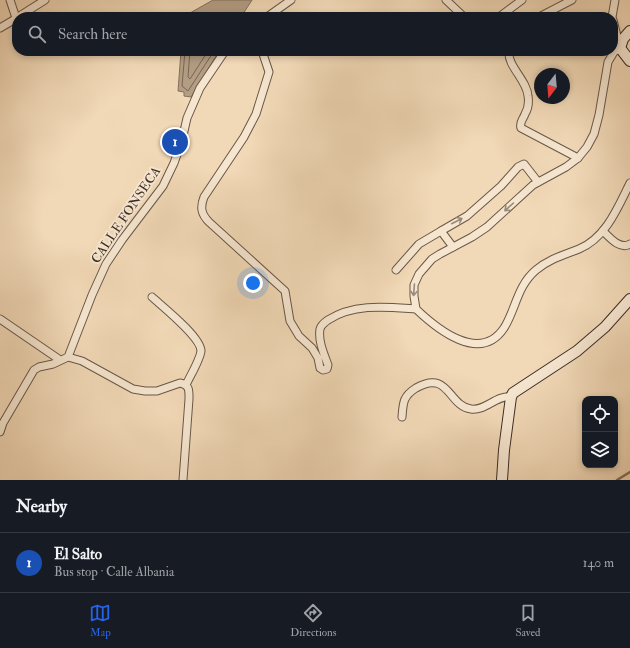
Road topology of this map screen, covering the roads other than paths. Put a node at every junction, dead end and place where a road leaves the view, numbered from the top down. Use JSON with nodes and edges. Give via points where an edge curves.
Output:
{"nodes":[{"id":1,"x":10,"y":0,"type":"edge"},
{"id":2,"x":45,"y":0,"type":"edge"},
{"id":3,"x":291,"y":0,"type":"edge"},
{"id":4,"x":446,"y":0,"type":"edge"},
{"id":5,"x":522,"y":0,"type":"edge"},
{"id":6,"x":572,"y":0,"type":"edge"},
{"id":7,"x":614,"y":0,"type":"edge"},
{"id":8,"x":15,"y":12,"type":"edge"},
{"id":9,"x":26,"y":12,"type":"edge"},
{"id":10,"x":275,"y":12,"type":"edge"},
{"id":11,"x":459,"y":12,"type":"edge"},
{"id":12,"x":506,"y":12,"type":"edge"},
{"id":13,"x":549,"y":12,"type":"edge"},
{"id":14,"x":613,"y":12,"type":"edge"},
{"id":15,"x":12,"y":21,"type":"edge"},
{"id":16,"x":0,"y":28,"type":"edge"},
{"id":17,"x":630,"y":31,"type":"edge"},
{"id":18,"x":618,"y":40,"type":"edge"},
{"id":19,"x":630,"y":41,"type":"edge"},
{"id":20,"x":620,"y":48,"type":"junction"},
{"id":21,"x":221,"y":56,"type":"edge"},
{"id":22,"x":264,"y":56,"type":"edge"},
{"id":23,"x":510,"y":56,"type":"edge"},
{"id":24,"x":612,"y":56,"type":"edge"},
{"id":25,"x":630,"y":62,"type":"edge"},
{"id":26,"x":578,"y":158,"type":"junction"},
{"id":27,"x":538,"y":182,"type":"junction"},
{"id":28,"x":630,"y":183,"type":"edge"},
{"id":29,"x":441,"y":231,"type":"junction"},
{"id":30,"x":603,"y":231,"type":"junction"},
{"id":31,"x":630,"y":244,"type":"edge"},
{"id":32,"x":453,"y":247,"type":"junction"},
{"id":33,"x":396,"y":270,"type":"dead end"},
{"id":34,"x":152,"y":297,"type":"dead end"},
{"id":35,"x":630,"y":299,"type":"edge"},
{"id":36,"x":416,"y":309,"type":"junction"},
{"id":37,"x":0,"y":318,"type":"edge"},
{"id":38,"x":68,"y":357,"type":"junction"},
{"id":39,"x":60,"y":360,"type":"junction"},
{"id":40,"x":186,"y":385,"type":"junction"},
{"id":41,"x":511,"y":397,"type":"junction"},
{"id":42,"x":402,"y":417,"type":"dead end"},
{"id":43,"x":0,"y":432,"type":"edge"},
{"id":44,"x":183,"y":480,"type":"edge"},
{"id":45,"x":502,"y":480,"type":"edge"}],
"edges":[{"from":1,"to":8,"type":"street"},
{"from":2,"to":9,"type":"street"},
{"from":3,"to":10,"type":"street"},
{"from":4,"to":11,"type":"street"},
{"from":5,"to":12,"type":"street"},
{"from":6,"to":13,"type":"street"},
{"from":7,"to":14,"type":"street"},
{"from":15,"to":16,"type":"street"},
{"from":17,"to":20,"type":"street"},
{"from":18,"to":20,"type":"street"},
{"from":19,"to":20,"type":"street"},
{"from":20,"to":25,"type":"street"},
{"from":21,"to":38,"type":"street","name":"CALLE FONSECA","via":[[209,73],[187,118],[174,163],[163,186],[106,264]]},
{"from":22,"to":36,"type":"street","via":[[269,72],[256,114],[244,137],[204,197],[201,210],[203,217],[285,291],[290,321],[299,336],[312,348],[323,370],[328,365],[320,341],[320,328],[337,314],[374,306]]},
{"from":23,"to":26,"type":"street","via":[[526,86],[528,96],[526,113],[520,122],[521,128]]},
{"from":24,"to":26,"type":"street","via":[[608,62],[594,134]]},
{"from":26,"to":27,"type":"street"},
{"from":29,"to":27,"type":"street","one_way":true,"via":[[467,216],[518,167],[524,164]]},
{"from":27,"to":32,"type":"street","one_way":true,"via":[[487,227]]},
{"from":28,"to":30,"type":"street"},
{"from":29,"to":32,"type":"street"},
{"from":29,"to":33,"type":"street","via":[[418,244]]},
{"from":30,"to":31,"type":"street","via":[[621,246]]},
{"from":30,"to":36,"type":"street","via":[[580,249],[559,256],[534,271],[522,287],[503,329],[490,341],[478,344],[459,341],[428,321]]},
{"from":32,"to":36,"type":"street","one_way":true,"via":[[432,259],[419,274],[413,290]]},
{"from":34,"to":40,"type":"street","via":[[190,331],[200,345],[201,351]]},
{"from":35,"to":41,"type":"street","via":[[605,327],[577,352]]},
{"from":37,"to":39,"type":"street"},
{"from":38,"to":39,"type":"street"},
{"from":38,"to":40,"type":"street","via":[[82,361],[133,389],[158,391],[177,384]]},
{"from":39,"to":43,"type":"street","via":[[39,367],[33,372]]},
{"from":40,"to":44,"type":"street","via":[[189,389],[189,399]]},
{"from":41,"to":42,"type":"street","via":[[505,396],[483,408],[469,409],[462,406],[443,386],[423,384],[405,397]]},
{"from":41,"to":45,"type":"street"}]}
